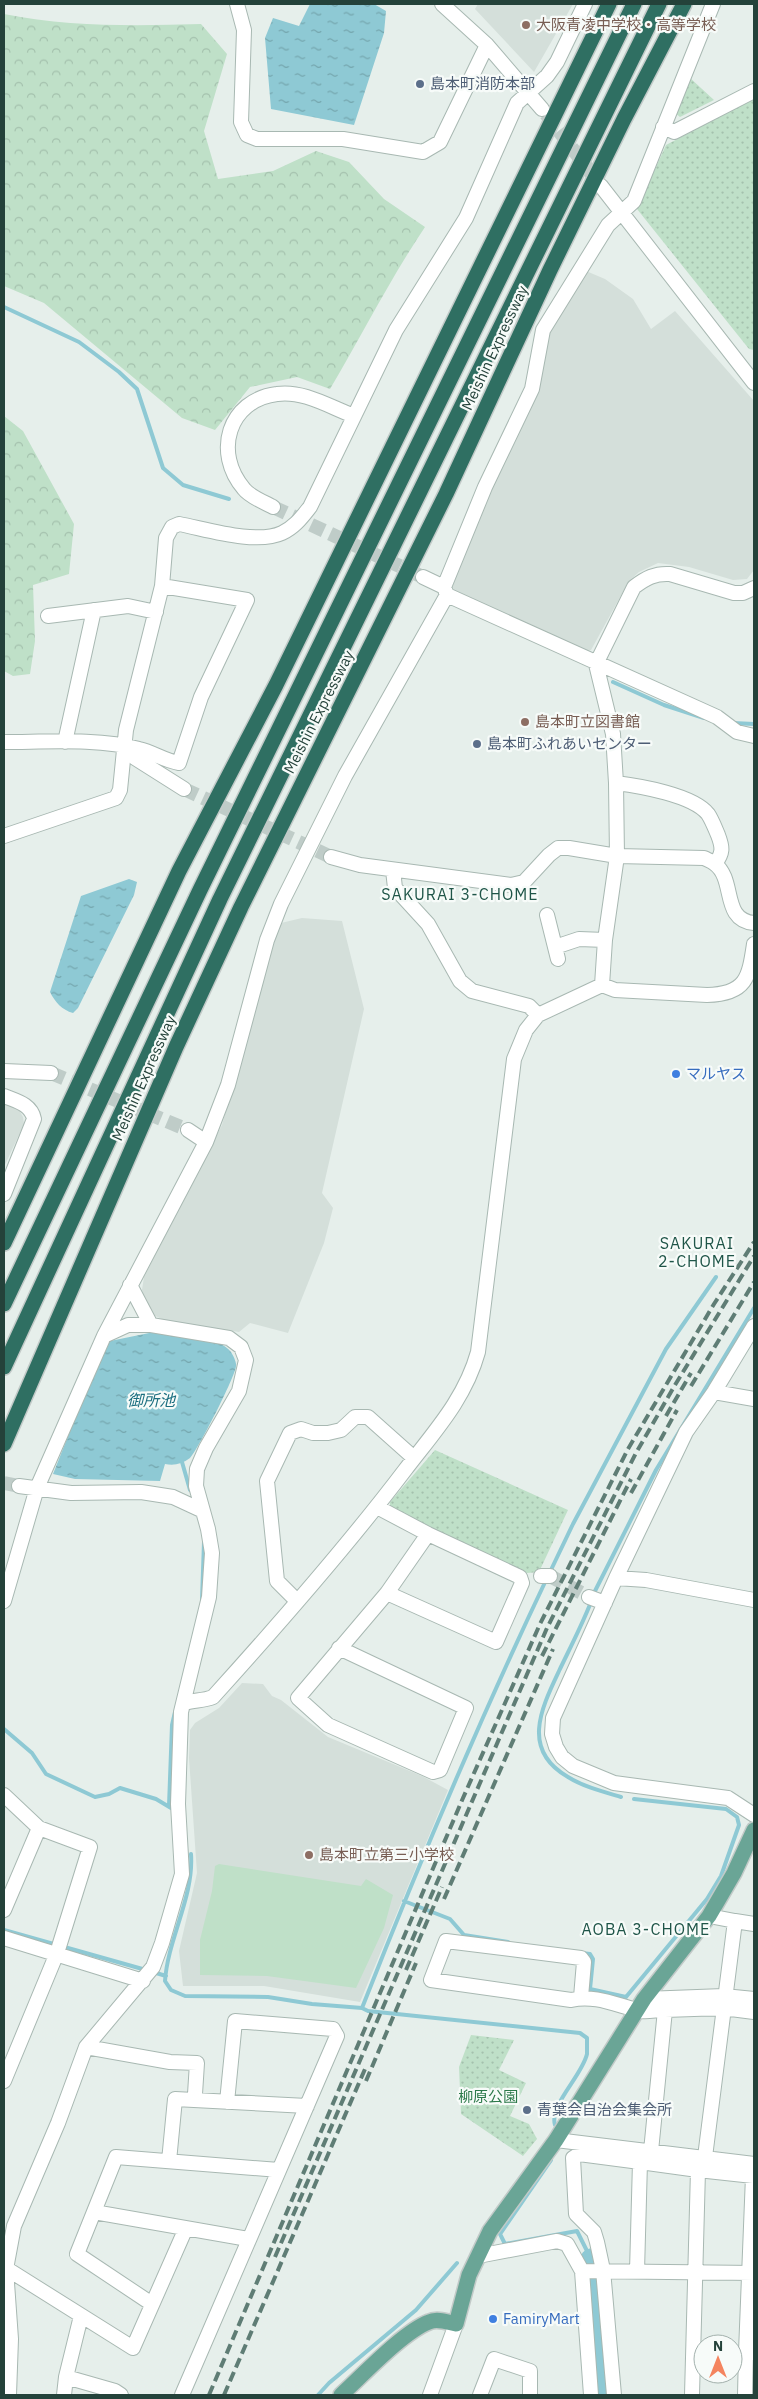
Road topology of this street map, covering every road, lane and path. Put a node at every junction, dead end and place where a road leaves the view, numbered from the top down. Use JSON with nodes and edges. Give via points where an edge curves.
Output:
{"nodes":[{"id":1,"x":237,"y":4,"type":"edge"},
{"id":2,"x":442,"y":4,"type":"edge"},
{"id":3,"x":585,"y":4,"type":"edge"},
{"id":4,"x":609,"y":4,"type":"edge"},
{"id":5,"x":634,"y":4,"type":"edge"},
{"id":6,"x":659,"y":4,"type":"edge"},
{"id":7,"x":684,"y":4,"type":"edge"},
{"id":8,"x":713,"y":4,"type":"edge"},
{"id":9,"x":487,"y":44,"type":"junction"},
{"id":10,"x":528,"y":91,"type":"junction"},
{"id":11,"x":754,"y":91,"type":"edge"},
{"id":12,"x":542,"y":109,"type":"tunnel mouth"},
{"id":13,"x":663,"y":128,"type":"junction"},
{"id":14,"x":601,"y":186,"type":"tunnel mouth"},
{"id":15,"x":620,"y":211,"type":"junction"},
{"id":16,"x":754,"y":383,"type":"edge"},
{"id":17,"x":354,"y":416,"type":"junction"},
{"id":18,"x":273,"y":507,"type":"tunnel mouth"},
{"id":19,"x":423,"y":577,"type":"tunnel mouth"},
{"id":20,"x":162,"y":586,"type":"junction"},
{"id":21,"x":754,"y":588,"type":"edge"},
{"id":22,"x":445,"y":591,"type":"junction"},
{"id":23,"x":94,"y":610,"type":"junction"},
{"id":24,"x":156,"y":612,"type":"junction"},
{"id":25,"x":48,"y":616,"type":"dead end"},
{"id":26,"x":596,"y":664,"type":"junction"},
{"id":27,"x":754,"y":736,"type":"edge"},
{"id":28,"x":4,"y":742,"type":"edge"},
{"id":29,"x":65,"y":742,"type":"junction"},
{"id":30,"x":124,"y":746,"type":"junction"},
{"id":31,"x":616,"y":783,"type":"junction"},
{"id":32,"x":184,"y":789,"type":"tunnel mouth"},
{"id":33,"x":4,"y":836,"type":"edge"},
{"id":34,"x":331,"y":856,"type":"tunnel mouth"},
{"id":35,"x":617,"y":856,"type":"junction"},
{"id":36,"x":716,"y":864,"type":"junction"},
{"id":37,"x":393,"y":870,"type":"junction"},
{"id":38,"x":547,"y":915,"type":"dead end"},
{"id":39,"x":754,"y":923,"type":"edge"},
{"id":40,"x":605,"y":940,"type":"junction"},
{"id":41,"x":754,"y":944,"type":"edge"},
{"id":42,"x":602,"y":985,"type":"junction"},
{"id":43,"x":538,"y":1015,"type":"junction"},
{"id":44,"x":4,"y":1071,"type":"edge"},
{"id":45,"x":51,"y":1073,"type":"tunnel mouth"},
{"id":46,"x":4,"y":1096,"type":"edge"},
{"id":47,"x":188,"y":1130,"type":"tunnel mouth"},
{"id":48,"x":206,"y":1142,"type":"junction"},
{"id":49,"x":4,"y":1194,"type":"edge"},
{"id":50,"x":4,"y":1243,"type":"edge"},
{"id":51,"x":130,"y":1284,"type":"junction"},
{"id":52,"x":4,"y":1304,"type":"edge"},
{"id":53,"x":151,"y":1324,"type":"junction"},
{"id":54,"x":754,"y":1326,"type":"edge"},
{"id":55,"x":104,"y":1336,"type":"junction"},
{"id":56,"x":4,"y":1367,"type":"edge"},
{"id":57,"x":714,"y":1392,"type":"junction"},
{"id":58,"x":754,"y":1399,"type":"edge"},
{"id":59,"x":4,"y":1444,"type":"edge"},
{"id":60,"x":414,"y":1458,"type":"junction"},
{"id":61,"x":19,"y":1486,"type":"tunnel mouth"},
{"id":62,"x":35,"y":1491,"type":"junction"},
{"id":63,"x":377,"y":1507,"type":"junction"},
{"id":64,"x":197,"y":1508,"type":"junction"},
{"id":65,"x":428,"y":1534,"type":"junction"},
{"id":66,"x":616,"y":1578,"type":"junction"},
{"id":67,"x":387,"y":1593,"type":"junction"},
{"id":68,"x":589,"y":1597,"type":"tunnel mouth"},
{"id":69,"x":297,"y":1600,"type":"junction"},
{"id":70,"x":754,"y":1600,"type":"edge"},
{"id":71,"x":4,"y":1601,"type":"edge"},
{"id":72,"x":605,"y":1603,"type":"junction"},
{"id":73,"x":339,"y":1648,"type":"junction"},
{"id":74,"x":185,"y":1703,"type":"junction"},
{"id":75,"x":4,"y":1794,"type":"edge"},
{"id":76,"x":754,"y":1815,"type":"edge"},
{"id":77,"x":39,"y":1828,"type":"junction"},
{"id":78,"x":754,"y":1832,"type":"edge"},
{"id":79,"x":4,"y":1910,"type":"edge"},
{"id":80,"x":709,"y":1916,"type":"junction"},
{"id":81,"x":735,"y":1921,"type":"junction"},
{"id":82,"x":754,"y":1924,"type":"edge"},
{"id":83,"x":4,"y":1938,"type":"edge"},
{"id":84,"x":58,"y":1948,"type":"junction"},
{"id":85,"x":147,"y":1974,"type":"junction"},
{"id":86,"x":582,"y":1997,"type":"junction"},
{"id":87,"x":754,"y":1999,"type":"edge"},
{"id":88,"x":724,"y":2002,"type":"junction"},
{"id":89,"x":640,"y":2004,"type":"junction"},
{"id":90,"x":665,"y":2010,"type":"junction"},
{"id":91,"x":754,"y":2012,"type":"edge"},
{"id":92,"x":86,"y":2047,"type":"junction"},
{"id":93,"x":4,"y":2080,"type":"edge"},
{"id":94,"x":195,"y":2094,"type":"dead end"},
{"id":95,"x":227,"y":2102,"type":"junction"},
{"id":96,"x":307,"y":2106,"type":"junction"},
{"id":97,"x":556,"y":2140,"type":"junction"},
{"id":98,"x":651,"y":2151,"type":"junction"},
{"id":99,"x":705,"y":2157,"type":"junction"},
{"id":100,"x":169,"y":2161,"type":"junction"},
{"id":101,"x":640,"y":2162,"type":"junction"},
{"id":102,"x":754,"y":2168,"type":"edge"},
{"id":103,"x":279,"y":2170,"type":"junction"},
{"id":104,"x":698,"y":2170,"type":"junction"},
{"id":105,"x":94,"y":2212,"type":"junction"},
{"id":106,"x":186,"y":2228,"type":"junction"},
{"id":107,"x":248,"y":2239,"type":"junction"},
{"id":108,"x":478,"y":2256,"type":"junction"},
{"id":109,"x":5,"y":2268,"type":"edge"},
{"id":110,"x":603,"y":2270,"type":"junction"},
{"id":111,"x":637,"y":2271,"type":"junction"},
{"id":112,"x":582,"y":2272,"type":"junction"},
{"id":113,"x":696,"y":2272,"type":"junction"},
{"id":114,"x":751,"y":2273,"type":"edge"},
{"id":115,"x":152,"y":2304,"type":"junction"},
{"id":116,"x":80,"y":2316,"type":"junction"},
{"id":117,"x":456,"y":2324,"type":"junction"},
{"id":118,"x":750,"y":2352,"type":"edge"},
{"id":119,"x":66,"y":2377,"type":"junction"},
{"id":120,"x":9,"y":2395,"type":"edge"},
{"id":121,"x":64,"y":2395,"type":"edge"},
{"id":122,"x":121,"y":2395,"type":"edge"},
{"id":123,"x":182,"y":2395,"type":"edge"},
{"id":124,"x":341,"y":2395,"type":"edge"},
{"id":125,"x":430,"y":2395,"type":"edge"},
{"id":126,"x":480,"y":2395,"type":"edge"},
{"id":127,"x":530,"y":2395,"type":"edge"},
{"id":128,"x":591,"y":2395,"type":"edge"},
{"id":129,"x":614,"y":2395,"type":"edge"},
{"id":130,"x":692,"y":2395,"type":"edge"},
{"id":131,"x":745,"y":2395,"type":"edge"}],
"edges":[{"from":1,"to":9,"type":"street","via":[[244,30],[241,122],[247,135],[257,139],[343,138],[424,152],[440,142]]},
{"from":2,"to":9,"type":"street"},
{"from":3,"to":10,"type":"street","via":[[547,76]]},
{"from":4,"to":50,"type":"highway","via":[[276,685],[179,871]]},
{"from":5,"to":52,"type":"highway","name":"Meishin Expressway","via":[[200,890]]},
{"from":6,"to":56,"type":"highway","name":"Meishin Expressway","via":[[220,899]]},
{"from":7,"to":59,"type":"highway","name":"Meishin Expressway","via":[[624,119],[446,494],[240,907]]},
{"from":8,"to":13,"type":"street"},
{"from":9,"to":10,"type":"street"},
{"from":10,"to":12,"type":"street"},
{"from":10,"to":17,"type":"street","via":[[516,103],[466,218],[396,330]]},
{"from":11,"to":13,"type":"street","via":[[674,132]]},
{"from":13,"to":15,"type":"street","via":[[634,201]]},
{"from":14,"to":15,"type":"street"},
{"from":15,"to":16,"type":"street"},
{"from":15,"to":22,"type":"street","via":[[608,225],[544,330],[532,389],[485,487]]},
{"from":17,"to":18,"type":"street","via":[[296,394],[277,394],[252,401],[236,419],[226,443],[231,470],[245,491]]},
{"from":17,"to":20,"type":"street","via":[[310,507],[298,523],[268,537],[179,524],[172,527],[166,538]]},
{"from":19,"to":22,"type":"street"},
{"from":20,"to":24,"type":"street"},
{"from":20,"to":30,"type":"street","via":[[246,600],[201,698],[179,763]]},
{"from":21,"to":26,"type":"street","via":[[734,593],[670,574],[660,573],[645,578],[634,587]]},
{"from":22,"to":26,"type":"street"},
{"from":22,"to":48,"type":"street","via":[[345,776],[282,904],[267,940],[228,1085]]},
{"from":23,"to":24,"type":"street","via":[[128,606]]},
{"from":23,"to":25,"type":"street"},
{"from":23,"to":29,"type":"street"},
{"from":24,"to":30,"type":"street"},
{"from":26,"to":27,"type":"street","via":[[737,732]]},
{"from":26,"to":31,"type":"street","via":[[613,734]]},
{"from":28,"to":29,"type":"street"},
{"from":29,"to":30,"type":"street"},
{"from":30,"to":32,"type":"street","via":[[134,758]]},
{"from":30,"to":33,"type":"street","via":[[120,790],[116,798]]},
{"from":31,"to":35,"type":"street"},
{"from":31,"to":36,"type":"street","via":[[697,804],[708,814],[723,848]]},
{"from":34,"to":37,"type":"street"},
{"from":35,"to":36,"type":"street","via":[[704,858]]},
{"from":35,"to":37,"type":"street","via":[[558,848],[524,882],[510,886]]},
{"from":35,"to":40,"type":"street"},
{"from":36,"to":39,"type":"street","via":[[724,875],[738,917]]},
{"from":37,"to":43,"type":"street","via":[[395,888],[428,924],[460,981],[472,991],[529,1006]]},
{"from":38,"to":40,"type":"street","via":[[557,953],[579,940]]},
{"from":40,"to":42,"type":"street"},
{"from":41,"to":42,"type":"street","via":[[750,974],[733,991],[720,995],[615,990]]},
{"from":42,"to":43,"type":"street"},
{"from":43,"to":60,"type":"street","via":[[526,1030],[514,1059],[484,1312],[472,1372],[460,1398]]},
{"from":44,"to":45,"type":"street"},
{"from":46,"to":49,"type":"street","via":[[26,1105],[34,1119]]},
{"from":47,"to":48,"type":"street"},
{"from":48,"to":51,"type":"street"},
{"from":51,"to":53,"type":"street"},
{"from":51,"to":55,"type":"street"},
{"from":53,"to":55,"type":"street","via":[[128,1325]]},
{"from":53,"to":64,"type":"street","via":[[229,1338],[241,1347],[246,1360],[239,1391],[197,1469]]},
{"from":54,"to":57,"type":"street"},
{"from":55,"to":62,"type":"street"},
{"from":57,"to":58,"type":"street"},
{"from":57,"to":66,"type":"street","via":[[686,1432]]},
{"from":60,"to":63,"type":"street"},
{"from":60,"to":69,"type":"street","via":[[368,1416],[355,1417],[341,1430],[313,1433],[302,1429],[290,1433],[267,1481],[277,1581]]},
{"from":61,"to":62,"type":"street"},
{"from":62,"to":64,"type":"street","via":[[71,1494],[141,1492],[173,1497]]},
{"from":62,"to":71,"type":"street"},
{"from":63,"to":65,"type":"street"},
{"from":63,"to":69,"type":"street"},
{"from":64,"to":74,"type":"street","via":[[208,1529],[212,1553],[209,1597]]},
{"from":65,"to":67,"type":"street"},
{"from":65,"to":67,"type":"street","via":[[520,1577],[522,1582],[496,1642]]},
{"from":66,"to":70,"type":"street","via":[[646,1580]]},
{"from":66,"to":72,"type":"street"},
{"from":67,"to":73,"type":"street"},
{"from":68,"to":72,"type":"street"},
{"from":69,"to":74,"type":"street","via":[[213,1697]]},
{"from":72,"to":76,"type":"street","via":[[553,1718],[552,1734],[562,1757],[573,1766],[614,1783],[728,1798]]},
{"from":73,"to":73,"type":"street","via":[[298,1698],[328,1725],[433,1772],[440,1770],[466,1708]]},
{"from":74,"to":85,"type":"street","via":[[178,1809],[182,1874],[165,1934]]},
{"from":75,"to":77,"type":"street"},
{"from":77,"to":79,"type":"street"},
{"from":77,"to":84,"type":"street","via":[[90,1847]]},
{"from":78,"to":80,"type":"main road"},
{"from":80,"to":81,"type":"street"},
{"from":80,"to":89,"type":"main road"},
{"from":81,"to":82,"type":"street"},
{"from":81,"to":88,"type":"street"},
{"from":83,"to":84,"type":"street"},
{"from":84,"to":85,"type":"street"},
{"from":84,"to":93,"type":"street"},
{"from":85,"to":92,"type":"street"},
{"from":86,"to":86,"type":"street","via":[[571,2000],[431,1980],[446,1941],[581,1958],[584,1962]]},
{"from":86,"to":89,"type":"street"},
{"from":87,"to":88,"type":"street"},
{"from":88,"to":89,"type":"street"},
{"from":88,"to":90,"type":"street"},
{"from":88,"to":91,"type":"street"},
{"from":88,"to":99,"type":"street"},
{"from":89,"to":90,"type":"street"},
{"from":89,"to":97,"type":"main road"},
{"from":90,"to":98,"type":"street"},
{"from":92,"to":94,"type":"street","via":[[170,2062],[197,2063]]},
{"from":92,"to":109,"type":"street","via":[[14,2226]]},
{"from":95,"to":96,"type":"street"},
{"from":95,"to":96,"type":"street","via":[[235,2021],[333,2029],[337,2036]]},
{"from":95,"to":100,"type":"street","via":[[176,2099]]},
{"from":96,"to":103,"type":"street"},
{"from":97,"to":98,"type":"street"},
{"from":97,"to":108,"type":"main road","via":[[490,2232]]},
{"from":98,"to":99,"type":"street"},
{"from":99,"to":102,"type":"street"},
{"from":100,"to":103,"type":"street"},
{"from":100,"to":105,"type":"street","via":[[116,2157]]},
{"from":101,"to":104,"type":"street"},
{"from":101,"to":110,"type":"street","via":[[579,2154],[573,2158],[576,2214],[594,2232]]},
{"from":101,"to":111,"type":"street"},
{"from":102,"to":104,"type":"street"},
{"from":102,"to":114,"type":"street"},
{"from":103,"to":107,"type":"street"},
{"from":104,"to":113,"type":"street"},
{"from":105,"to":106,"type":"street"},
{"from":105,"to":115,"type":"street","via":[[77,2254]]},
{"from":106,"to":107,"type":"street"},
{"from":106,"to":115,"type":"street"},
{"from":107,"to":123,"type":"street"},
{"from":108,"to":112,"type":"street","via":[[557,2241],[567,2244]]},
{"from":108,"to":117,"type":"main road","via":[[469,2275]]},
{"from":109,"to":116,"type":"street"},
{"from":109,"to":120,"type":"street","via":[[11,2339]]},
{"from":110,"to":111,"type":"street"},
{"from":110,"to":112,"type":"street"},
{"from":110,"to":129,"type":"street"},
{"from":111,"to":113,"type":"street"},
{"from":112,"to":128,"type":"street"},
{"from":113,"to":114,"type":"street"},
{"from":113,"to":130,"type":"street"},
{"from":114,"to":118,"type":"street"},
{"from":115,"to":116,"type":"street","via":[[133,2348]]},
{"from":116,"to":119,"type":"street"},
{"from":117,"to":124,"type":"main road","via":[[430,2321],[410,2333]]},
{"from":117,"to":125,"type":"street"},
{"from":118,"to":131,"type":"street"},
{"from":119,"to":121,"type":"street"},
{"from":119,"to":122,"type":"street"},
{"from":126,"to":127,"type":"street","via":[[494,2359],[530,2371]]}]}
